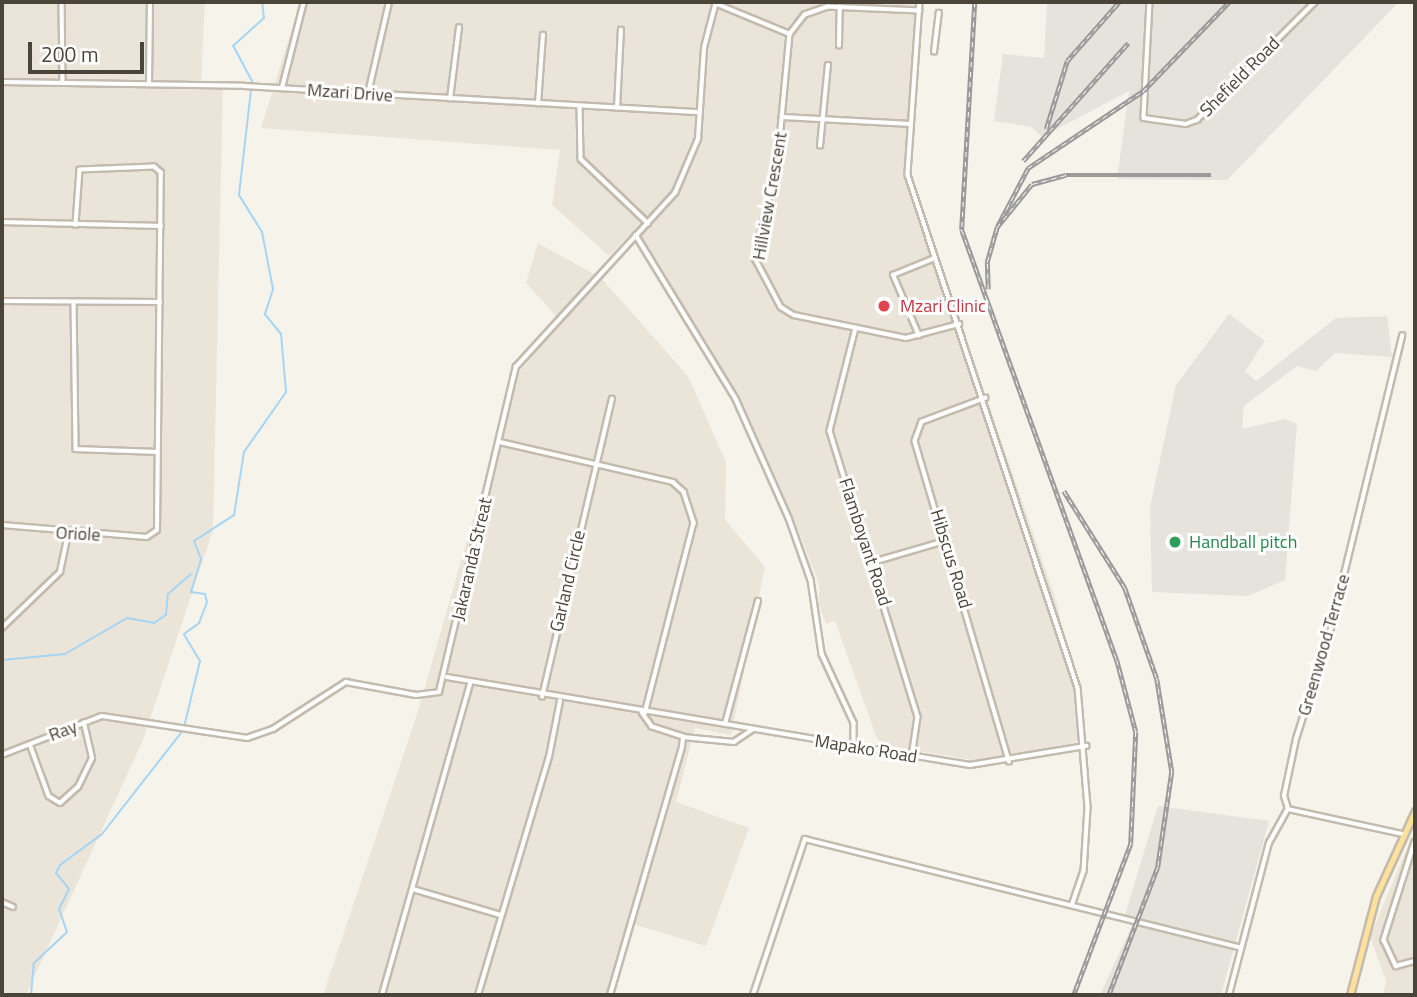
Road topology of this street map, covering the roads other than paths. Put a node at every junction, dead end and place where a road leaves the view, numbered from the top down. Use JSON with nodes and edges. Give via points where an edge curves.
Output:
{"nodes":[{"id":1,"x":62,"y":2,"type":"edge"},
{"id":2,"x":150,"y":2,"type":"edge"},
{"id":3,"x":304,"y":2,"type":"edge"},
{"id":4,"x":389,"y":2,"type":"edge"},
{"id":5,"x":715,"y":2,"type":"edge"},
{"id":6,"x":920,"y":2,"type":"edge"},
{"id":7,"x":1150,"y":2,"type":"edge"},
{"id":8,"x":1315,"y":2,"type":"edge"},
{"id":9,"x":840,"y":7,"type":"junction"},
{"id":10,"x":920,"y":11,"type":"junction"},
{"id":11,"x":939,"y":13,"type":"dead end"},
{"id":12,"x":459,"y":28,"type":"dead end"},
{"id":13,"x":621,"y":30,"type":"dead end"},
{"id":14,"x":790,"y":34,"type":"junction"},
{"id":15,"x":543,"y":35,"type":"dead end"},
{"id":16,"x":839,"y":46,"type":"dead end"},
{"id":17,"x":934,"y":52,"type":"dead end"},
{"id":18,"x":828,"y":65,"type":"dead end"},
{"id":19,"x":2,"y":82,"type":"edge"},
{"id":20,"x":63,"y":83,"type":"junction"},
{"id":21,"x":149,"y":83,"type":"junction"},
{"id":22,"x":282,"y":88,"type":"junction"},
{"id":23,"x":368,"y":94,"type":"junction"},
{"id":24,"x":450,"y":99,"type":"junction"},
{"id":25,"x":538,"y":104,"type":"junction"},
{"id":26,"x":580,"y":106,"type":"junction"},
{"id":27,"x":617,"y":108,"type":"junction"},
{"id":28,"x":699,"y":112,"type":"junction"},
{"id":29,"x":783,"y":117,"type":"junction"},
{"id":30,"x":822,"y":119,"type":"junction"},
{"id":31,"x":911,"y":124,"type":"junction"},
{"id":32,"x":820,"y":146,"type":"dead end"},
{"id":33,"x":2,"y":222,"type":"edge"},
{"id":34,"x":648,"y":223,"type":"junction"},
{"id":35,"x":76,"y":225,"type":"junction"},
{"id":36,"x":161,"y":226,"type":"junction"},
{"id":37,"x":636,"y":235,"type":"junction"},
{"id":38,"x":935,"y":258,"type":"junction"},
{"id":39,"x":2,"y":301,"type":"edge"},
{"id":40,"x":74,"y":302,"type":"junction"},
{"id":41,"x":160,"y":302,"type":"junction"},
{"id":42,"x":959,"y":324,"type":"junction"},
{"id":43,"x":856,"y":328,"type":"junction"},
{"id":44,"x":919,"y":336,"type":"junction"},
{"id":45,"x":1402,"y":336,"type":"dead end"},
{"id":46,"x":986,"y":398,"type":"junction"},
{"id":47,"x":612,"y":399,"type":"dead end"},
{"id":48,"x":500,"y":442,"type":"junction"},
{"id":49,"x":158,"y":452,"type":"junction"},
{"id":50,"x":595,"y":465,"type":"junction"},
{"id":51,"x":2,"y":525,"type":"edge"},
{"id":52,"x":68,"y":533,"type":"junction"},
{"id":53,"x":945,"y":541,"type":"junction"},
{"id":54,"x":873,"y":562,"type":"junction"},
{"id":55,"x":758,"y":601,"type":"dead end"},
{"id":56,"x":2,"y":628,"type":"edge"},
{"id":57,"x":447,"y":677,"type":"junction"},
{"id":58,"x":470,"y":684,"type":"junction"},
{"id":59,"x":542,"y":697,"type":"junction"},
{"id":60,"x":560,"y":701,"type":"junction"},
{"id":61,"x":643,"y":713,"type":"junction"},
{"id":62,"x":84,"y":723,"type":"junction"},
{"id":63,"x":725,"y":725,"type":"junction"},
{"id":64,"x":752,"y":730,"type":"junction"},
{"id":65,"x":683,"y":737,"type":"junction"},
{"id":66,"x":30,"y":744,"type":"junction"},
{"id":67,"x":1086,"y":746,"type":"junction"},
{"id":68,"x":854,"y":747,"type":"junction"},
{"id":69,"x":2,"y":755,"type":"edge"},
{"id":70,"x":912,"y":757,"type":"junction"},
{"id":71,"x":1009,"y":761,"type":"junction"},
{"id":72,"x":1289,"y":809,"type":"junction"},
{"id":73,"x":1415,"y":811,"type":"edge"},
{"id":74,"x":1403,"y":834,"type":"junction"},
{"id":75,"x":1415,"y":842,"type":"edge"},
{"id":76,"x":1414,"y":856,"type":"edge"},
{"id":77,"x":413,"y":889,"type":"junction"},
{"id":78,"x":2,"y":902,"type":"edge"},
{"id":79,"x":1073,"y":903,"type":"junction"},
{"id":80,"x":13,"y":907,"type":"dead end"},
{"id":81,"x":501,"y":915,"type":"junction"},
{"id":82,"x":1241,"y":948,"type":"junction"},
{"id":83,"x":1415,"y":961,"type":"edge"},
{"id":84,"x":382,"y":995,"type":"edge"},
{"id":85,"x":478,"y":995,"type":"edge"},
{"id":86,"x":610,"y":995,"type":"edge"},
{"id":87,"x":753,"y":995,"type":"edge"},
{"id":88,"x":1229,"y":995,"type":"edge"},
{"id":89,"x":1350,"y":995,"type":"edge"}],
"edges":[{"from":1,"to":20,"type":"street"},
{"from":2,"to":21,"type":"street"},
{"from":3,"to":22,"type":"street"},
{"from":4,"to":23,"type":"street"},
{"from":5,"to":14,"type":"street"},
{"from":5,"to":28,"type":"street"},
{"from":6,"to":10,"type":"street"},
{"from":7,"to":8,"type":"street","name":"Shefield Road","via":[[1144,118],[1186,124],[1198,121]]},
{"from":9,"to":10,"type":"street"},
{"from":9,"to":14,"type":"street","via":[[805,15]]},
{"from":9,"to":16,"type":"street"},
{"from":10,"to":31,"type":"street"},
{"from":11,"to":17,"type":"street"},
{"from":12,"to":24,"type":"street"},
{"from":13,"to":27,"type":"street"},
{"from":14,"to":29,"type":"street","name":"Hillview Crescent"},
{"from":15,"to":25,"type":"street"},
{"from":18,"to":30,"type":"street"},
{"from":19,"to":20,"type":"street","name":"Mzari Drive"},
{"from":20,"to":21,"type":"street","name":"Mzari Drive"},
{"from":21,"to":22,"type":"street","name":"Mzari Drive"},
{"from":22,"to":23,"type":"street","name":"Mzari Drive"},
{"from":23,"to":24,"type":"street","name":"Mzari Drive"},
{"from":24,"to":25,"type":"street","name":"Mzari Drive"},
{"from":25,"to":26,"type":"street","name":"Mzari Drive"},
{"from":26,"to":27,"type":"street","name":"Mzari Drive"},
{"from":26,"to":34,"type":"street","via":[[581,159]]},
{"from":27,"to":28,"type":"street","name":"Mzari Drive"},
{"from":28,"to":34,"type":"street","name":"Jakaranda Streat","via":[[694,159]]},
{"from":29,"to":30,"type":"street"},
{"from":29,"to":43,"type":"street","name":"Hillview Crescent","via":[[755,258],[758,274],[794,315]]},
{"from":30,"to":31,"type":"street"},
{"from":30,"to":32,"type":"street"},
{"from":31,"to":38,"type":"street","via":[[908,175]]},
{"from":33,"to":35,"type":"street"},
{"from":34,"to":37,"type":"street","name":"Jakaranda Streat"},
{"from":35,"to":36,"type":"street"},
{"from":35,"to":36,"type":"street","via":[[80,170],[154,167],[161,173]]},
{"from":36,"to":41,"type":"street"},
{"from":37,"to":48,"type":"street","name":"Jakaranda Streat","via":[[526,349]]},
{"from":37,"to":68,"type":"street","via":[[736,399],[789,518],[811,580],[822,654],[854,723]]},
{"from":38,"to":42,"type":"street"},
{"from":38,"to":44,"type":"street","via":[[893,275]]},
{"from":39,"to":40,"type":"street"},
{"from":40,"to":41,"type":"street"},
{"from":40,"to":49,"type":"street","via":[[76,449]]},
{"from":41,"to":49,"type":"street"},
{"from":42,"to":44,"type":"street","name":"Hillview Crescent"},
{"from":42,"to":46,"type":"street"},
{"from":43,"to":44,"type":"street","name":"Hillview Crescent"},
{"from":43,"to":54,"type":"street","name":"Flamboyant Road","via":[[831,431]]},
{"from":45,"to":72,"type":"street","name":"Greenwood Terrace","via":[[1330,632],[1296,739],[1284,796]]},
{"from":46,"to":53,"type":"street","name":"Hibscus Road","via":[[922,422],[917,431]]},
{"from":46,"to":67,"type":"street","via":[[1079,688]]},
{"from":47,"to":50,"type":"street","name":"Garland Circle"},
{"from":48,"to":50,"type":"street"},
{"from":48,"to":57,"type":"street","name":"Jakaranda Streat"},
{"from":49,"to":52,"type":"street","name":"Oriole","via":[[155,533]]},
{"from":50,"to":59,"type":"street","name":"Garland Circle"},
{"from":50,"to":61,"type":"street","via":[[673,482],[693,508]]},
{"from":51,"to":52,"type":"street","name":"Oriole"},
{"from":52,"to":56,"type":"street","via":[[60,572]]},
{"from":53,"to":54,"type":"street"},
{"from":53,"to":71,"type":"street","name":"Hibscus Road"},
{"from":54,"to":70,"type":"street","name":"Flamboyant Road","via":[[918,717]]},
{"from":55,"to":63,"type":"street"},
{"from":57,"to":58,"type":"street","name":"Mapako Road"},
{"from":57,"to":62,"type":"street","name":"Ray","via":[[432,696],[346,682],[273,729],[247,738],[126,716]]},
{"from":58,"to":59,"type":"street","name":"Mapako Road"},
{"from":58,"to":77,"type":"street"},
{"from":59,"to":60,"type":"street","name":"Mapako Road"},
{"from":60,"to":61,"type":"street","name":"Mapako Road"},
{"from":60,"to":81,"type":"street"},
{"from":61,"to":63,"type":"street","name":"Mapako Road"},
{"from":61,"to":65,"type":"street","via":[[652,727]]},
{"from":62,"to":66,"type":"street","name":"Ray"},
{"from":62,"to":66,"type":"street","via":[[92,758],[78,787],[60,803],[49,796]]},
{"from":63,"to":64,"type":"street","name":"Mapako Road"},
{"from":64,"to":65,"type":"street","via":[[734,742]]},
{"from":64,"to":68,"type":"street","name":"Mapako Road"},
{"from":65,"to":86,"type":"street","via":[[667,814]]},
{"from":66,"to":69,"type":"street","name":"Ray"},
{"from":67,"to":71,"type":"street","name":"Mapako Road"},
{"from":67,"to":79,"type":"street","via":[[1086,855]]},
{"from":68,"to":70,"type":"street","name":"Mapako Road"},
{"from":70,"to":71,"type":"street","name":"Mapako Road","via":[[970,765]]},
{"from":72,"to":74,"type":"street"},
{"from":72,"to":82,"type":"street","via":[[1269,843]]},
{"from":73,"to":74,"type":"main road"},
{"from":74,"to":89,"type":"main road","via":[[1376,896]]},
{"from":75,"to":76,"type":"street"},
{"from":76,"to":83,"type":"street","via":[[1384,940],[1396,966]]},
{"from":77,"to":81,"type":"street"},
{"from":77,"to":84,"type":"street"},
{"from":78,"to":80,"type":"street"},
{"from":79,"to":82,"type":"street"},
{"from":79,"to":87,"type":"street","via":[[948,880],[805,839]]},
{"from":81,"to":85,"type":"street"},
{"from":82,"to":88,"type":"street"}]}
